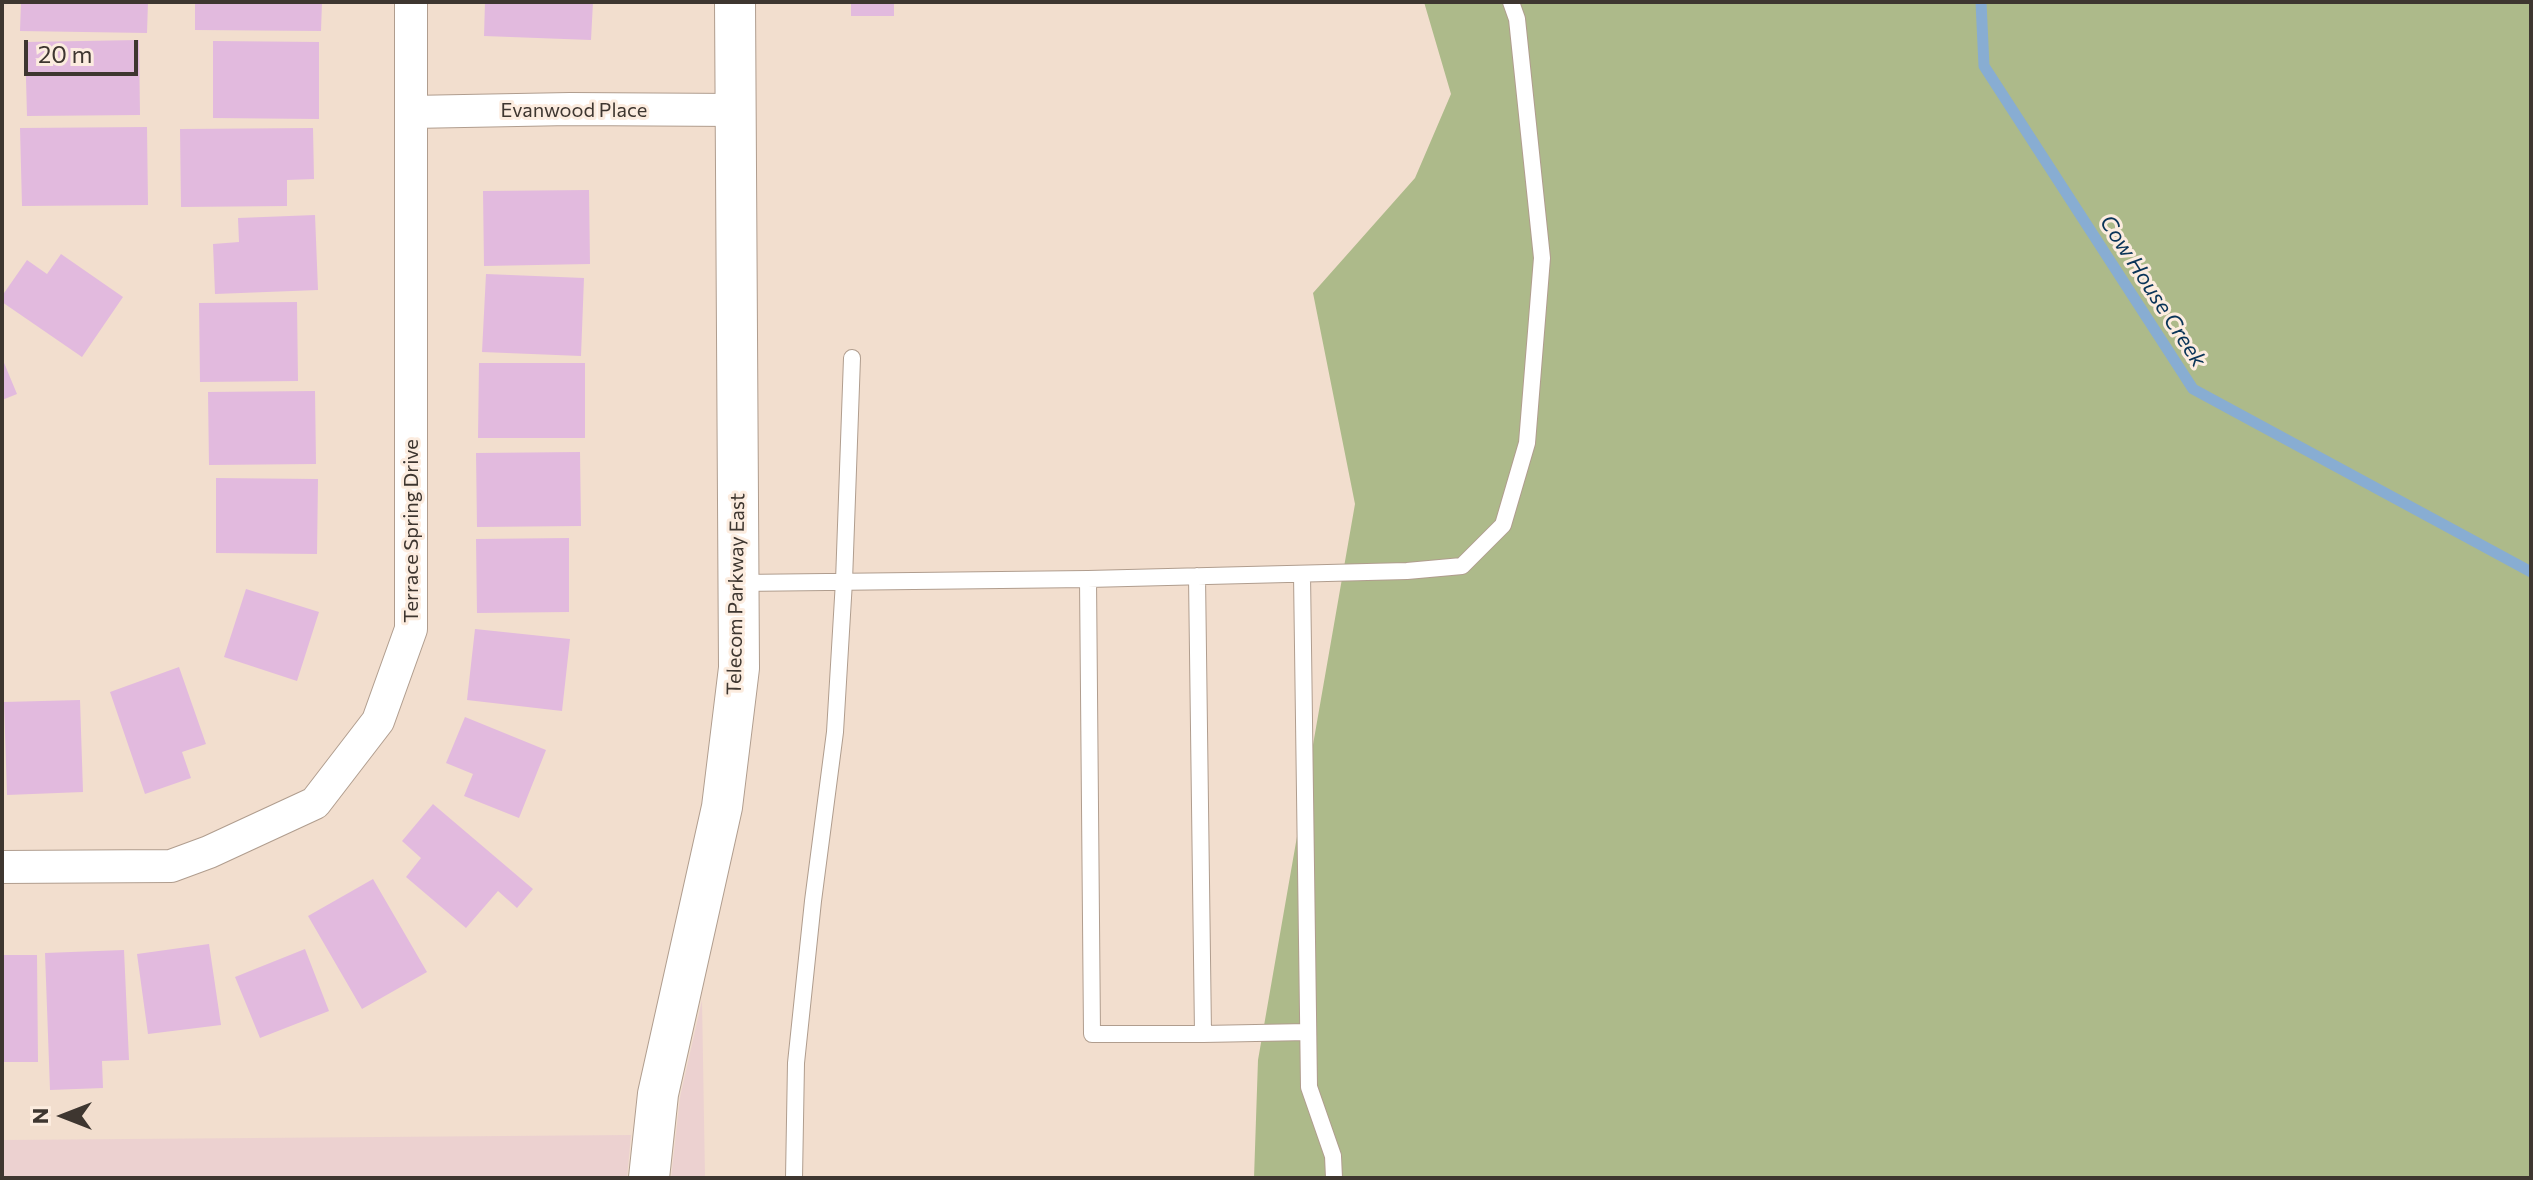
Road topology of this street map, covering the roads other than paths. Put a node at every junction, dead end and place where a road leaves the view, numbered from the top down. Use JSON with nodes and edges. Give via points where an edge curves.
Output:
{"nodes":[{"id":1,"x":411,"y":2,"type":"edge"},
{"id":2,"x":735,"y":2,"type":"edge"},
{"id":3,"x":1511,"y":2,"type":"edge"},
{"id":4,"x":737,"y":110,"type":"junction"},
{"id":5,"x":411,"y":112,"type":"junction"},
{"id":6,"x":852,"y":358,"type":"dead end"},
{"id":7,"x":1302,"y":574,"type":"junction"},
{"id":8,"x":1197,"y":576,"type":"junction"},
{"id":9,"x":1088,"y":579,"type":"junction"},
{"id":10,"x":844,"y":581,"type":"junction"},
{"id":11,"x":739,"y":583,"type":"junction"},
{"id":12,"x":2,"y":867,"type":"edge"},
{"id":13,"x":1308,"y":1032,"type":"junction"},
{"id":14,"x":1203,"y":1034,"type":"junction"},
{"id":15,"x":649,"y":1178,"type":"edge"},
{"id":16,"x":794,"y":1178,"type":"edge"},
{"id":17,"x":1334,"y":1178,"type":"edge"}],
"edges":[{"from":1,"to":5,"type":"street","name":"Terrace Spring Drive"},
{"from":2,"to":4,"type":"street","name":"Telecom Parkway East"},
{"from":3,"to":7,"type":"lane","via":[[1542,258],[1527,443],[1503,525],[1462,566]]},
{"from":4,"to":5,"type":"street","name":"Evanwood Place"},
{"from":4,"to":11,"type":"street","name":"Telecom Parkway East"},
{"from":5,"to":12,"type":"street","name":"Terrace Spring Drive","via":[[411,629],[378,721],[315,803],[209,852],[171,866]]},
{"from":6,"to":10,"type":"lane"},
{"from":7,"to":8,"type":"lane"},
{"from":7,"to":13,"type":"lane"},
{"from":8,"to":9,"type":"lane"},
{"from":8,"to":14,"type":"lane"},
{"from":9,"to":10,"type":"lane"},
{"from":9,"to":14,"type":"lane","via":[[1092,1034]]},
{"from":10,"to":11,"type":"lane"},
{"from":10,"to":16,"type":"lane","via":[[835,732],[796,1063]]},
{"from":11,"to":15,"type":"street","name":"Telecom Parkway East","via":[[739,668],[722,807],[658,1094]]},
{"from":13,"to":14,"type":"lane"},
{"from":13,"to":17,"type":"lane","via":[[1309,1087],[1333,1156]]}]}
